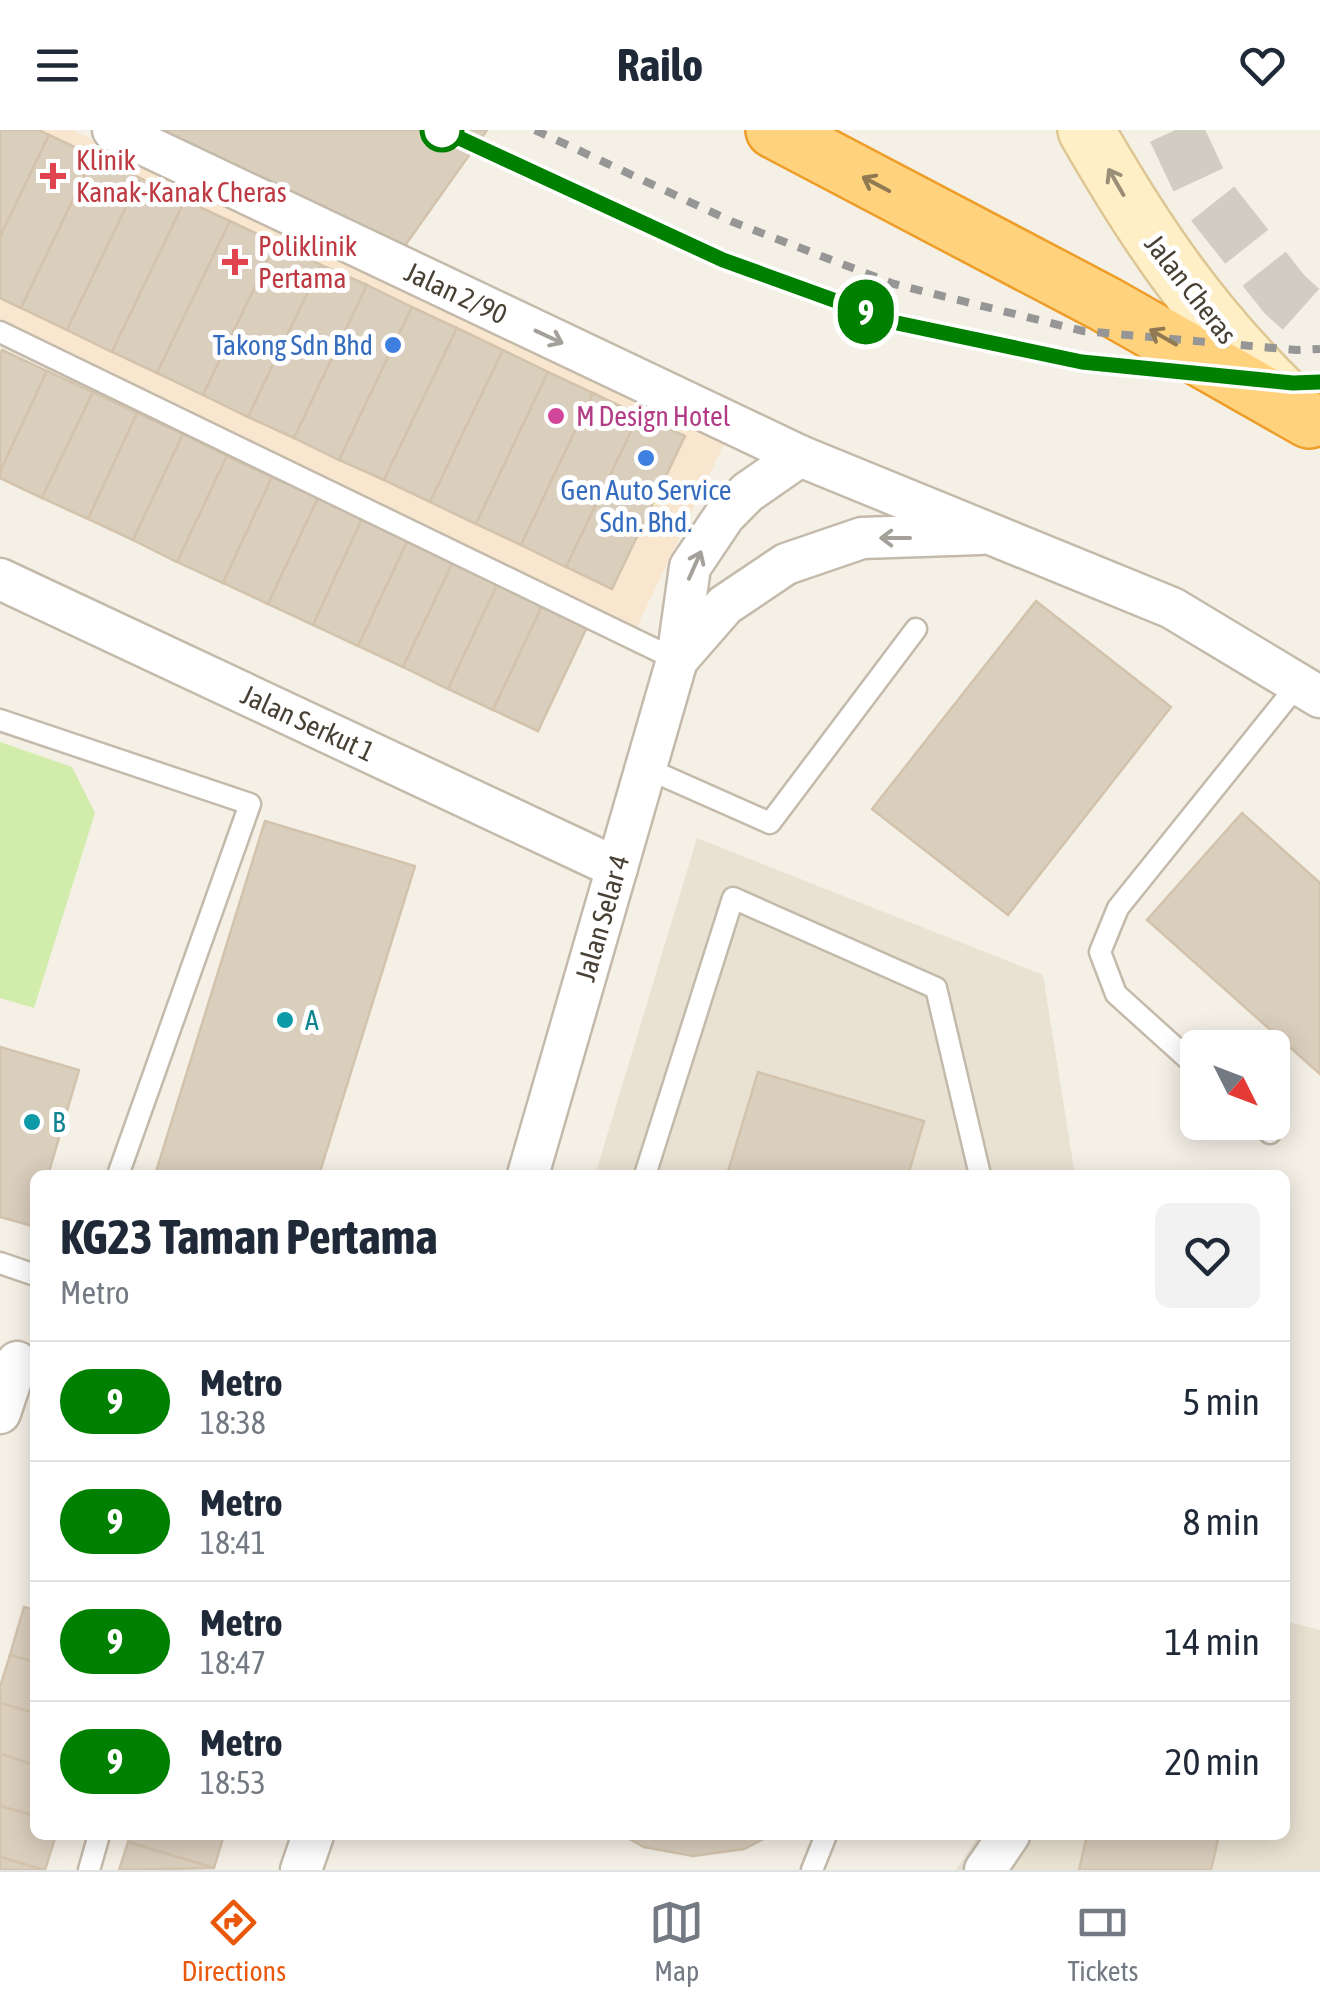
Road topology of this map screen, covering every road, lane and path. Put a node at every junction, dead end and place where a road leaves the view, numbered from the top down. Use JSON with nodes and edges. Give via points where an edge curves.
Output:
{"nodes":[{"id":1,"x":113,"y":130,"type":"edge"},
{"id":2,"x":774,"y":130,"type":"edge"},
{"id":3,"x":1086,"y":130,"type":"edge"},
{"id":4,"x":0,"y":332,"type":"edge"},
{"id":5,"x":1314,"y":425,"type":"edge"},
{"id":6,"x":800,"y":456,"type":"junction"},
{"id":7,"x":992,"y":533,"type":"junction"},
{"id":8,"x":0,"y":578,"type":"edge"},
{"id":9,"x":916,"y":629,"type":"dead end"},
{"id":10,"x":677,"y":660,"type":"junction"},
{"id":11,"x":1309,"y":690,"type":"edge"},
{"id":12,"x":0,"y":720,"type":"edge"},
{"id":13,"x":646,"y":768,"type":"junction"},
{"id":14,"x":616,"y":868,"type":"junction"},
{"id":15,"x":1180,"y":1052,"type":"edge"},
{"id":16,"x":120,"y":1170,"type":"edge"},
{"id":17,"x":529,"y":1170,"type":"edge"},
{"id":18,"x":648,"y":1170,"type":"edge"},
{"id":19,"x":979,"y":1170,"type":"edge"},
{"id":20,"x":0,"y":1263,"type":"edge"},
{"id":21,"x":30,"y":1273,"type":"edge"},
{"id":22,"x":17,"y":1362,"type":"edge"},
{"id":23,"x":0,"y":1413,"type":"edge"},
{"id":24,"x":97,"y":1840,"type":"edge"},
{"id":25,"x":311,"y":1840,"type":"edge"},
{"id":26,"x":824,"y":1840,"type":"edge"},
{"id":27,"x":1007,"y":1840,"type":"edge"},
{"id":28,"x":88,"y":1870,"type":"edge"},
{"id":29,"x":301,"y":1870,"type":"edge"},
{"id":30,"x":812,"y":1870,"type":"edge"},
{"id":31,"x":986,"y":1870,"type":"edge"}],
"edges":[{"from":1,"to":6,"type":"street","name":"Jalan 2/90","one_way":true},
{"from":5,"to":2,"type":"highway","one_way":true,"via":[[1105,304]]},
{"from":5,"to":3,"type":"main road","name":"Jalan Cheras","one_way":true,"via":[[1243,357],[1185,288]]},
{"from":4,"to":10,"type":"lane"},
{"from":6,"to":7,"type":"street","name":"Jalan 2/90"},
{"from":10,"to":6,"type":"street","name":"Jalan Selar 4","one_way":true,"via":[[690,568],[736,503]]},
{"from":7,"to":10,"type":"street","name":"Jalan Selar 4","one_way":true,"via":[[862,538],[786,564],[725,604]]},
{"from":7,"to":11,"type":"street","name":"Jalan 2/90","via":[[1172,608]]},
{"from":8,"to":14,"type":"street","name":"Jalan Serkut 1"},
{"from":9,"to":13,"type":"lane","via":[[770,823]]},
{"from":10,"to":13,"type":"street","name":"Jalan Selar 4"},
{"from":11,"to":15,"type":"lane","via":[[1118,908],[1100,952],[1116,994]]},
{"from":12,"to":16,"type":"lane","via":[[250,804]]},
{"from":13,"to":14,"type":"street","name":"Jalan Selar 4"},
{"from":14,"to":17,"type":"street","name":"Jalan Selar 4"},
{"from":18,"to":19,"type":"lane","via":[[734,898],[936,988]]},
{"from":20,"to":21,"type":"lane"},
{"from":22,"to":23,"type":"street"},
{"from":24,"to":28,"type":"lane"},
{"from":25,"to":29,"type":"street"},
{"from":26,"to":30,"type":"lane"},
{"from":27,"to":31,"type":"street"}]}
